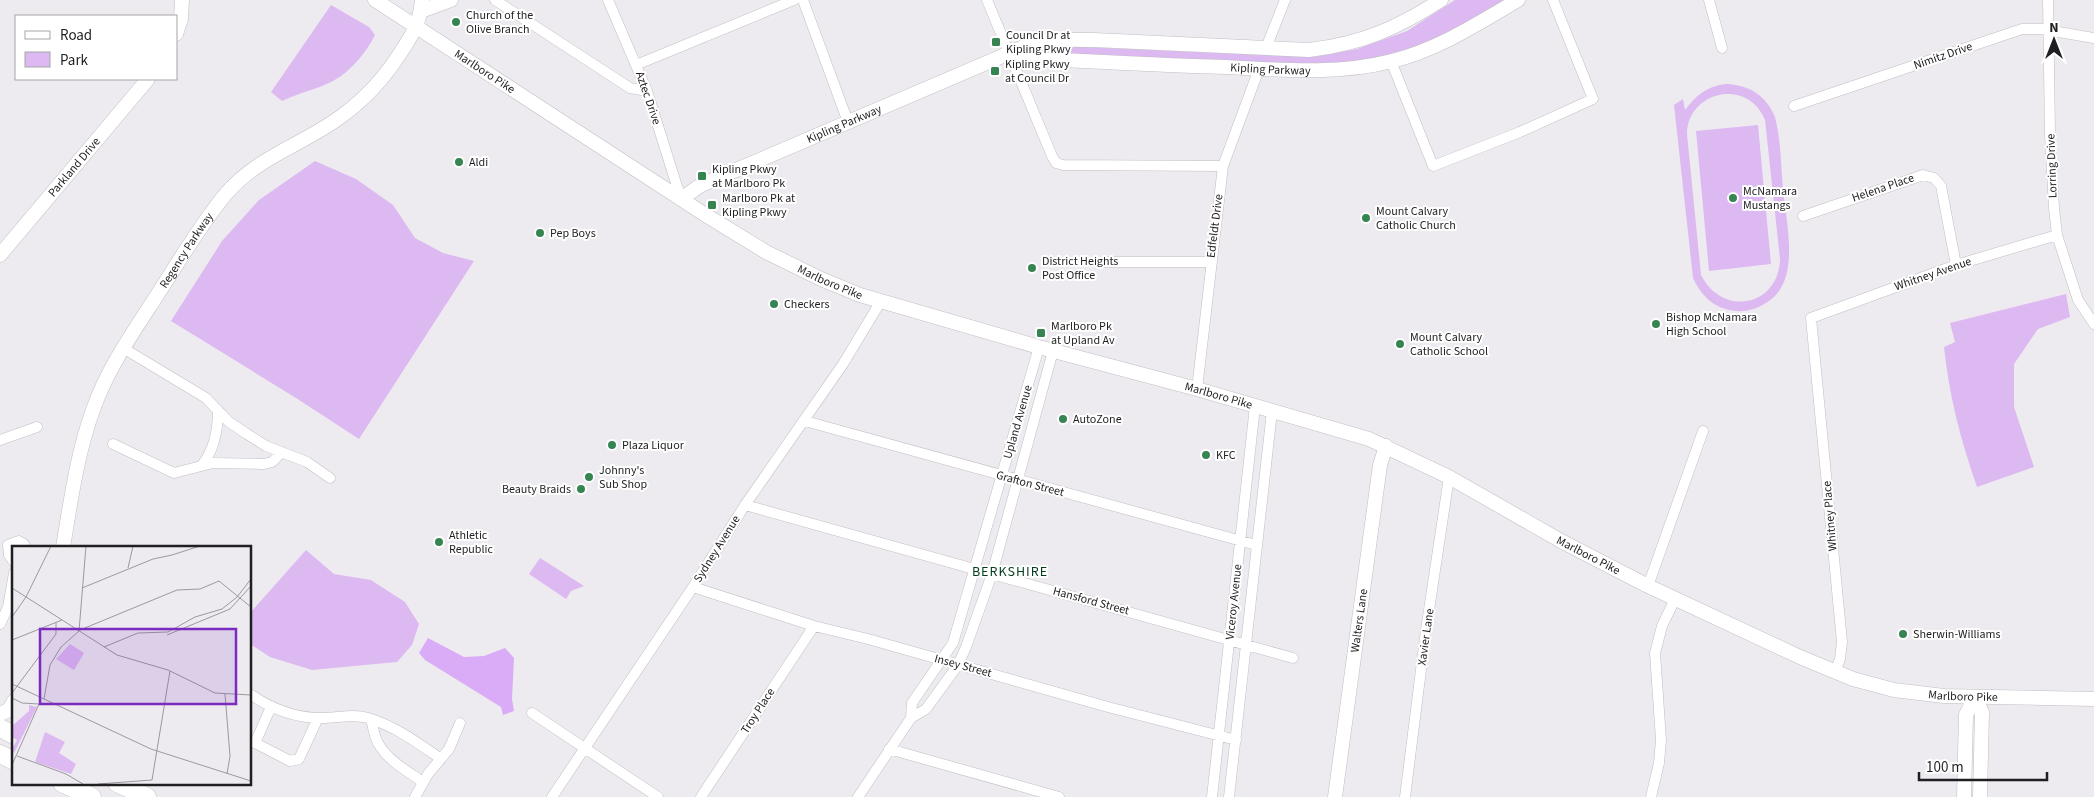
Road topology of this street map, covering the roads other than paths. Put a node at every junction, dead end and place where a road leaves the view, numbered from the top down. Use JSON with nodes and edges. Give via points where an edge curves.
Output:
{"nodes":[{"id":1,"x":182,"y":0,"type":"edge"},
{"id":2,"x":375,"y":0,"type":"edge"},
{"id":3,"x":451,"y":0,"type":"edge"},
{"id":4,"x":494,"y":0,"type":"edge"},
{"id":5,"x":608,"y":0,"type":"edge"},
{"id":6,"x":794,"y":0,"type":"edge"},
{"id":7,"x":803,"y":0,"type":"edge"},
{"id":8,"x":986,"y":0,"type":"edge"},
{"id":9,"x":1285,"y":0,"type":"edge"},
{"id":10,"x":1441,"y":0,"type":"edge"},
{"id":11,"x":1518,"y":0,"type":"edge"},
{"id":12,"x":1553,"y":0,"type":"edge"},
{"id":13,"x":1709,"y":0,"type":"edge"},
{"id":14,"x":2048,"y":0,"type":"edge"},
{"id":15,"x":421,"y":6,"type":"edge"},
{"id":16,"x":178,"y":28,"type":"edge"},
{"id":17,"x":417,"y":28,"type":"junction"},
{"id":18,"x":2049,"y":30,"type":"junction"},
{"id":19,"x":2094,"y":38,"type":"edge"},
{"id":20,"x":1266,"y":48,"type":"junction"},
{"id":21,"x":1722,"y":48,"type":"dead end"},
{"id":22,"x":1009,"y":54,"type":"junction"},
{"id":23,"x":1391,"y":61,"type":"junction"},
{"id":24,"x":636,"y":65,"type":"junction"},
{"id":25,"x":1259,"y":69,"type":"junction"},
{"id":26,"x":147,"y":80,"type":"edge"},
{"id":27,"x":647,"y":91,"type":"junction"},
{"id":28,"x":1794,"y":106,"type":"dead end"},
{"id":29,"x":848,"y":122,"type":"junction"},
{"id":30,"x":1223,"y":166,"type":"junction"},
{"id":31,"x":681,"y":199,"type":"junction"},
{"id":32,"x":1803,"y":216,"type":"dead end"},
{"id":33,"x":2057,"y":234,"type":"junction"},
{"id":34,"x":0,"y":255,"type":"edge"},
{"id":35,"x":1104,"y":262,"type":"dead end"},
{"id":36,"x":1211,"y":262,"type":"junction"},
{"id":37,"x":1956,"y":265,"type":"junction"},
{"id":38,"x":881,"y":301,"type":"junction"},
{"id":39,"x":1811,"y":318,"type":"joint"},
{"id":40,"x":2094,"y":324,"type":"edge"},
{"id":41,"x":123,"y":348,"type":"junction"},
{"id":42,"x":1046,"y":349,"type":"junction"},
{"id":43,"x":1197,"y":389,"type":"junction"},
{"id":44,"x":1255,"y":406,"type":"junction"},
{"id":45,"x":218,"y":410,"type":"junction"},
{"id":46,"x":1272,"y":411,"type":"junction"},
{"id":47,"x":805,"y":421,"type":"junction"},
{"id":48,"x":37,"y":427,"type":"dead end"},
{"id":49,"x":1704,"y":431,"type":"dead end"},
{"id":50,"x":0,"y":440,"type":"edge"},
{"id":51,"x":113,"y":444,"type":"dead end"},
{"id":52,"x":1386,"y":446,"type":"junction"},
{"id":53,"x":282,"y":452,"type":"junction"},
{"id":54,"x":202,"y":465,"type":"junction"},
{"id":55,"x":1002,"y":477,"type":"junction"},
{"id":56,"x":1449,"y":477,"type":"junction"},
{"id":57,"x":330,"y":478,"type":"dead end"},
{"id":58,"x":1017,"y":480,"type":"junction"},
{"id":59,"x":745,"y":505,"type":"junction"},
{"id":60,"x":1241,"y":542,"type":"junction"},
{"id":61,"x":1256,"y":545,"type":"junction"},
{"id":62,"x":25,"y":546,"type":"edge"},
{"id":63,"x":62,"y":546,"type":"edge"},
{"id":64,"x":12,"y":559,"type":"edge"},
{"id":65,"x":976,"y":570,"type":"junction"},
{"id":66,"x":992,"y":574,"type":"junction"},
{"id":67,"x":12,"y":584,"type":"edge"},
{"id":68,"x":1648,"y":586,"type":"junction"},
{"id":69,"x":693,"y":587,"type":"junction"},
{"id":70,"x":1675,"y":599,"type":"junction"},
{"id":71,"x":0,"y":624,"type":"edge"},
{"id":72,"x":814,"y":626,"type":"junction"},
{"id":73,"x":1230,"y":639,"type":"junction"},
{"id":74,"x":1247,"y":644,"type":"junction"},
{"id":75,"x":1293,"y":658,"type":"dead end"},
{"id":76,"x":940,"y":660,"type":"junction"},
{"id":77,"x":958,"y":665,"type":"junction"},
{"id":78,"x":1835,"y":672,"type":"junction"},
{"id":79,"x":251,"y":695,"type":"edge"},
{"id":80,"x":1975,"y":697,"type":"junction"},
{"id":81,"x":2094,"y":699,"type":"edge"},
{"id":82,"x":12,"y":705,"type":"edge"},
{"id":83,"x":271,"y":707,"type":"junction"},
{"id":84,"x":532,"y":713,"type":"dead end"},
{"id":85,"x":0,"y":714,"type":"edge"},
{"id":86,"x":318,"y":718,"type":"junction"},
{"id":87,"x":911,"y":718,"type":"junction"},
{"id":88,"x":371,"y":719,"type":"junction"},
{"id":89,"x":460,"y":723,"type":"dead end"},
{"id":90,"x":0,"y":728,"type":"edge"},
{"id":91,"x":12,"y":734,"type":"edge"},
{"id":92,"x":1218,"y":736,"type":"junction"},
{"id":93,"x":1236,"y":740,"type":"junction"},
{"id":94,"x":584,"y":747,"type":"junction"},
{"id":95,"x":889,"y":749,"type":"junction"},
{"id":96,"x":0,"y":754,"type":"edge"},
{"id":97,"x":12,"y":759,"type":"edge"},
{"id":98,"x":441,"y":759,"type":"junction"},
{"id":99,"x":423,"y":782,"type":"junction"},
{"id":100,"x":64,"y":784,"type":"edge"},
{"id":101,"x":119,"y":784,"type":"edge"},
{"id":102,"x":92,"y":797,"type":"edge"},
{"id":103,"x":147,"y":797,"type":"edge"},
{"id":104,"x":416,"y":797,"type":"edge"},
{"id":105,"x":552,"y":797,"type":"edge"},
{"id":106,"x":658,"y":797,"type":"edge"},
{"id":107,"x":701,"y":797,"type":"edge"},
{"id":108,"x":858,"y":797,"type":"edge"},
{"id":109,"x":1059,"y":797,"type":"edge"},
{"id":110,"x":1212,"y":797,"type":"edge"},
{"id":111,"x":1229,"y":797,"type":"edge"},
{"id":112,"x":1335,"y":797,"type":"edge"},
{"id":113,"x":1405,"y":797,"type":"edge"},
{"id":114,"x":1651,"y":797,"type":"edge"},
{"id":115,"x":1964,"y":797,"type":"edge"},
{"id":116,"x":1980,"y":797,"type":"edge"}],
"edges":[{"from":1,"to":16,"type":"street"},
{"from":2,"to":17,"type":"street","name":"Marlboro Pike"},
{"from":3,"to":15,"type":"street"},
{"from":4,"to":27,"type":"street","via":[[630,88]]},
{"from":5,"to":24,"type":"street","name":"Aztec Drive"},
{"from":6,"to":24,"type":"street"},
{"from":7,"to":29,"type":"street"},
{"from":8,"to":22,"type":"street"},
{"from":9,"to":20,"type":"street"},
{"from":10,"to":20,"type":"street","name":"Kipling Parkway","via":[[1399,25],[1349,44],[1309,50]]},
{"from":11,"to":23,"type":"street","name":"Kipling Parkway","via":[[1465,32]]},
{"from":12,"to":23,"type":"street","via":[[1593,100],[1433,166]]},
{"from":13,"to":21,"type":"street"},
{"from":14,"to":18,"type":"street","name":"Lorring Drive"},
{"from":15,"to":17,"type":"street"},
{"from":17,"to":31,"type":"street","name":"Marlboro Pike"},
{"from":17,"to":41,"type":"street","name":"Regency Parkway","via":[[388,72],[357,103],[324,128],[254,169],[226,193]]},
{"from":18,"to":19,"type":"street","name":"Nimitz Drive"},
{"from":18,"to":28,"type":"street","name":"Nimitz Drive","via":[[2022,29]]},
{"from":18,"to":33,"type":"street","name":"Lorring Drive","via":[[2050,135]]},
{"from":20,"to":22,"type":"street","name":"Kipling Parkway","via":[[1060,40],[1032,44]]},
{"from":22,"to":25,"type":"street","name":"Kipling Parkway","via":[[1041,60]]},
{"from":22,"to":29,"type":"street","name":"Kipling Parkway"},
{"from":22,"to":30,"type":"street","via":[[1056,163],[1063,166]]},
{"from":23,"to":25,"type":"street","name":"Kipling Parkway","via":[[1340,70]]},
{"from":24,"to":27,"type":"street","name":"Aztec Drive"},
{"from":25,"to":30,"type":"street","name":"Edfeldt Drive"},
{"from":26,"to":34,"type":"street","name":"Parkland Drive"},
{"from":27,"to":31,"type":"street","name":"Aztec Drive"},
{"from":29,"to":31,"type":"street","name":"Kipling Parkway","via":[[701,184]]},
{"from":30,"to":36,"type":"street","name":"Edfeldt Drive"},
{"from":31,"to":38,"type":"street","name":"Marlboro Pike","via":[[789,264],[821,280]]},
{"from":32,"to":37,"type":"street","name":"Helena Place","via":[[1893,184],[1928,176],[1941,186]]},
{"from":33,"to":37,"type":"street","name":"Whitney Avenue"},
{"from":33,"to":40,"type":"street","name":"Lorring Drive","via":[[2078,300]]},
{"from":35,"to":36,"type":"street"},
{"from":36,"to":43,"type":"street","name":"Edfeldt Drive"},
{"from":37,"to":39,"type":"street","name":"Whitney Avenue"},
{"from":38,"to":42,"type":"street","name":"Marlboro Pike"},
{"from":38,"to":47,"type":"street","name":"Sydney Avenue"},
{"from":39,"to":78,"type":"street","name":"Whitney Place","via":[[1842,642]]},
{"from":41,"to":45,"type":"street","via":[[196,390]]},
{"from":41,"to":63,"type":"street","name":"Regency Parkway","via":[[94,405],[81,447]]},
{"from":42,"to":43,"type":"street","name":"Marlboro Pike"},
{"from":42,"to":55,"type":"street","name":"Upland Avenue"},
{"from":42,"to":58,"type":"street","name":"Upland Avenue"},
{"from":43,"to":44,"type":"street","name":"Marlboro Pike"},
{"from":44,"to":46,"type":"street","name":"Marlboro Pike"},
{"from":44,"to":60,"type":"street","name":"Viceroy Avenue"},
{"from":45,"to":53,"type":"street","via":[[228,422],[266,446]]},
{"from":45,"to":54,"type":"street","via":[[214,441]]},
{"from":46,"to":52,"type":"street","name":"Marlboro Pike"},
{"from":46,"to":61,"type":"street","name":"Viceroy Avenue"},
{"from":47,"to":55,"type":"street","name":"Grafton Street"},
{"from":47,"to":59,"type":"street","name":"Sydney Avenue"},
{"from":48,"to":50,"type":"street"},
{"from":49,"to":68,"type":"street"},
{"from":51,"to":54,"type":"street","via":[[174,473]]},
{"from":52,"to":56,"type":"street","name":"Marlboro Pike"},
{"from":52,"to":112,"type":"street","name":"Walters Lane","via":[[1380,465]]},
{"from":53,"to":54,"type":"street","via":[[272,462],[264,464]]},
{"from":53,"to":57,"type":"street","via":[[307,462]]},
{"from":55,"to":58,"type":"street","name":"Grafton Street"},
{"from":55,"to":65,"type":"street","name":"Upland Avenue"},
{"from":56,"to":68,"type":"street","name":"Marlboro Pike"},
{"from":56,"to":113,"type":"street","name":"Xavier Lane"},
{"from":58,"to":60,"type":"street","name":"Grafton Street"},
{"from":58,"to":66,"type":"street","name":"Upland Avenue"},
{"from":59,"to":65,"type":"street","name":"Hansford Street"},
{"from":59,"to":69,"type":"street","name":"Sydney Avenue"},
{"from":60,"to":61,"type":"street","name":"Grafton Street"},
{"from":60,"to":73,"type":"street","name":"Viceroy Avenue"},
{"from":61,"to":74,"type":"street","name":"Viceroy Avenue"},
{"from":62,"to":64,"type":"street","via":[[19,541],[8,545],[7,551]]},
{"from":65,"to":66,"type":"street","name":"Hansford Street"},
{"from":65,"to":76,"type":"street","name":"Upland Avenue","via":[[953,643]]},
{"from":66,"to":73,"type":"street","name":"Hansford Street"},
{"from":66,"to":77,"type":"street","name":"Upland Avenue"},
{"from":67,"to":71,"type":"street","via":[[8,607]]},
{"from":68,"to":70,"type":"street","name":"Marlboro Pike"},
{"from":69,"to":72,"type":"street","name":"Insey Street"},
{"from":69,"to":94,"type":"street","name":"Sydney Avenue"},
{"from":70,"to":78,"type":"street","name":"Marlboro Pike"},
{"from":70,"to":114,"type":"street","via":[[1662,626],[1655,652],[1661,740]]},
{"from":72,"to":76,"type":"street","name":"Insey Street"},
{"from":72,"to":107,"type":"street","name":"Troy Place"},
{"from":73,"to":74,"type":"street","name":"Hansford Street"},
{"from":73,"to":92,"type":"street","name":"Viceroy Avenue"},
{"from":74,"to":75,"type":"street","name":"Hansford Street"},
{"from":74,"to":93,"type":"street","name":"Viceroy Avenue"},
{"from":76,"to":77,"type":"street","name":"Insey Street"},
{"from":76,"to":87,"type":"street","name":"Upland Avenue","via":[[912,703]]},
{"from":77,"to":87,"type":"street","name":"Upland Avenue","via":[[926,709]]},
{"from":77,"to":92,"type":"street","name":"Insey Street"},
{"from":78,"to":80,"type":"street","name":"Marlboro Pike","via":[[1894,690]]},
{"from":79,"to":83,"type":"street"},
{"from":80,"to":81,"type":"street","name":"Marlboro Pike"},
{"from":80,"to":115,"type":"street","via":[[1966,715]]},
{"from":80,"to":116,"type":"street","via":[[1982,712]]},
{"from":82,"to":85,"type":"street"},
{"from":83,"to":86,"type":"street"},
{"from":83,"to":86,"type":"street","via":[[255,742],[290,761],[299,759]]},
{"from":84,"to":94,"type":"street"},
{"from":86,"to":88,"type":"street","via":[[360,716]]},
{"from":87,"to":95,"type":"street","name":"Upland Avenue"},
{"from":88,"to":98,"type":"street","via":[[394,728]]},
{"from":88,"to":99,"type":"street","via":[[376,740],[382,748]]},
{"from":89,"to":98,"type":"street"},
{"from":90,"to":91,"type":"highway"},
{"from":92,"to":93,"type":"street","name":"Insey Street"},
{"from":92,"to":110,"type":"street","name":"Viceroy Avenue"},
{"from":93,"to":111,"type":"street","name":"Viceroy Avenue"},
{"from":94,"to":105,"type":"street","name":"Sydney Avenue"},
{"from":94,"to":106,"type":"street"},
{"from":95,"to":108,"type":"street","name":"Upland Avenue"},
{"from":95,"to":109,"type":"street"},
{"from":96,"to":97,"type":"highway"},
{"from":98,"to":99,"type":"street"},
{"from":99,"to":104,"type":"street"},
{"from":100,"to":102,"type":"highway"},
{"from":101,"to":103,"type":"highway"}]}
